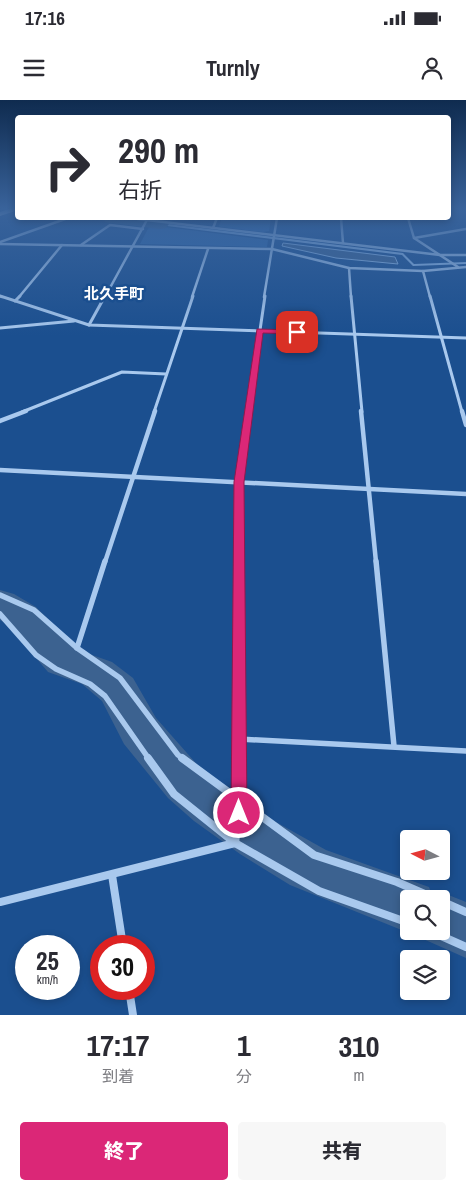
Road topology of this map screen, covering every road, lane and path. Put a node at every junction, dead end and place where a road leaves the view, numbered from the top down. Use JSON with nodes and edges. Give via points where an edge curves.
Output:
{"nodes":[{"id":1,"x":58,"y":251,"type":"edge"},
{"id":2,"x":130,"y":251,"type":"edge"},
{"id":3,"x":207,"y":251,"type":"edge"},
{"id":4,"x":272,"y":251,"type":"edge"},
{"id":5,"x":279,"y":251,"type":"edge"},
{"id":6,"x":405,"y":251,"type":"edge"},
{"id":7,"x":433,"y":251,"type":"edge"},
{"id":8,"x":440,"y":255,"type":"junction"},
{"id":9,"x":466,"y":255,"type":"edge"},
{"id":10,"x":457,"y":267,"type":"junction"},
{"id":11,"x":466,"y":267,"type":"edge"},
{"id":12,"x":349,"y":268,"type":"junction"},
{"id":13,"x":423,"y":270,"type":"junction"},
{"id":14,"x":0,"y":296,"type":"edge"},
{"id":15,"x":15,"y":301,"type":"junction"},
{"id":16,"x":78,"y":320,"type":"junction"},
{"id":17,"x":89,"y":325,"type":"junction"},
{"id":18,"x":0,"y":328,"type":"edge"},
{"id":19,"x":182,"y":328,"type":"junction"},
{"id":20,"x":259,"y":331,"type":"junction"},
{"id":21,"x":354,"y":334,"type":"junction"},
{"id":22,"x":441,"y":337,"type":"junction"},
{"id":23,"x":466,"y":338,"type":"edge"},
{"id":24,"x":166,"y":374,"type":"junction"},
{"id":25,"x":0,"y":420,"type":"edge"},
{"id":26,"x":466,"y":425,"type":"edge"},
{"id":27,"x":0,"y":470,"type":"edge"},
{"id":28,"x":134,"y":476,"type":"junction"},
{"id":29,"x":239,"y":482,"type":"junction"},
{"id":30,"x":370,"y":490,"type":"junction"},
{"id":31,"x":466,"y":494,"type":"edge"},
{"id":32,"x":0,"y":595,"type":"edge"},
{"id":33,"x":0,"y":614,"type":"edge"},
{"id":34,"x":77,"y":648,"type":"junction"},
{"id":35,"x":239,"y":739,"type":"junction"},
{"id":36,"x":394,"y":746,"type":"junction"},
{"id":37,"x":466,"y":751,"type":"edge"},
{"id":38,"x":239,"y":798,"type":"junction"},
{"id":39,"x":235,"y":843,"type":"junction"},
{"id":40,"x":112,"y":875,"type":"junction"},
{"id":41,"x":415,"y":890,"type":"edge"},
{"id":42,"x":0,"y":902,"type":"edge"},
{"id":43,"x":450,"y":905,"type":"edge"},
{"id":44,"x":466,"y":912,"type":"edge"},
{"id":45,"x":400,"y":920,"type":"edge"},
{"id":46,"x":121,"y":935,"type":"edge"},
{"id":47,"x":450,"y":940,"type":"edge"},
{"id":48,"x":466,"y":947,"type":"edge"},
{"id":49,"x":131,"y":1000,"type":"edge"},
{"id":50,"x":133,"y":1015,"type":"edge"}],
"edges":[{"from":1,"to":15,"type":"street"},
{"from":2,"to":17,"type":"street"},
{"from":3,"to":19,"type":"street"},
{"from":4,"to":20,"type":"street"},
{"from":5,"to":12,"type":"street"},
{"from":6,"to":8,"type":"street"},
{"from":7,"to":8,"type":"street"},
{"from":8,"to":9,"type":"street"},
{"from":8,"to":10,"type":"street"},
{"from":10,"to":11,"type":"street"},
{"from":10,"to":13,"type":"street"},
{"from":12,"to":13,"type":"street"},
{"from":12,"to":21,"type":"street"},
{"from":13,"to":22,"type":"street"},
{"from":14,"to":15,"type":"street"},
{"from":15,"to":16,"type":"street"},
{"from":16,"to":17,"type":"street"},
{"from":16,"to":18,"type":"street"},
{"from":17,"to":19,"type":"street"},
{"from":19,"to":20,"type":"street"},
{"from":19,"to":24,"type":"street"},
{"from":20,"to":21,"type":"street"},
{"from":20,"to":29,"type":"street"},
{"from":21,"to":22,"type":"street"},
{"from":21,"to":30,"type":"street"},
{"from":22,"to":23,"type":"street"},
{"from":22,"to":26,"type":"street"},
{"from":24,"to":25,"type":"street","via":[[122,372]]},
{"from":24,"to":28,"type":"street"},
{"from":27,"to":28,"type":"street"},
{"from":28,"to":29,"type":"street"},
{"from":28,"to":34,"type":"street"},
{"from":29,"to":30,"type":"street"},
{"from":29,"to":35,"type":"street"},
{"from":30,"to":31,"type":"street"},
{"from":30,"to":36,"type":"street"},
{"from":32,"to":34,"type":"street","via":[[34,610]]},
{"from":33,"to":39,"type":"street","via":[[36,655],[56,669],[90,684],[105,696],[174,794]]},
{"from":34,"to":38,"type":"street","via":[[120,678],[178,755]]},
{"from":35,"to":36,"type":"street"},
{"from":35,"to":38,"type":"street"},
{"from":36,"to":37,"type":"street"},
{"from":38,"to":39,"type":"street"},
{"from":38,"to":41,"type":"street","via":[[314,855]]},
{"from":39,"to":40,"type":"street"},
{"from":39,"to":45,"type":"street","via":[[319,891]]},
{"from":40,"to":42,"type":"street"},
{"from":40,"to":46,"type":"street"},
{"from":43,"to":44,"type":"street"},
{"from":47,"to":48,"type":"street"},
{"from":49,"to":50,"type":"street"}]}
